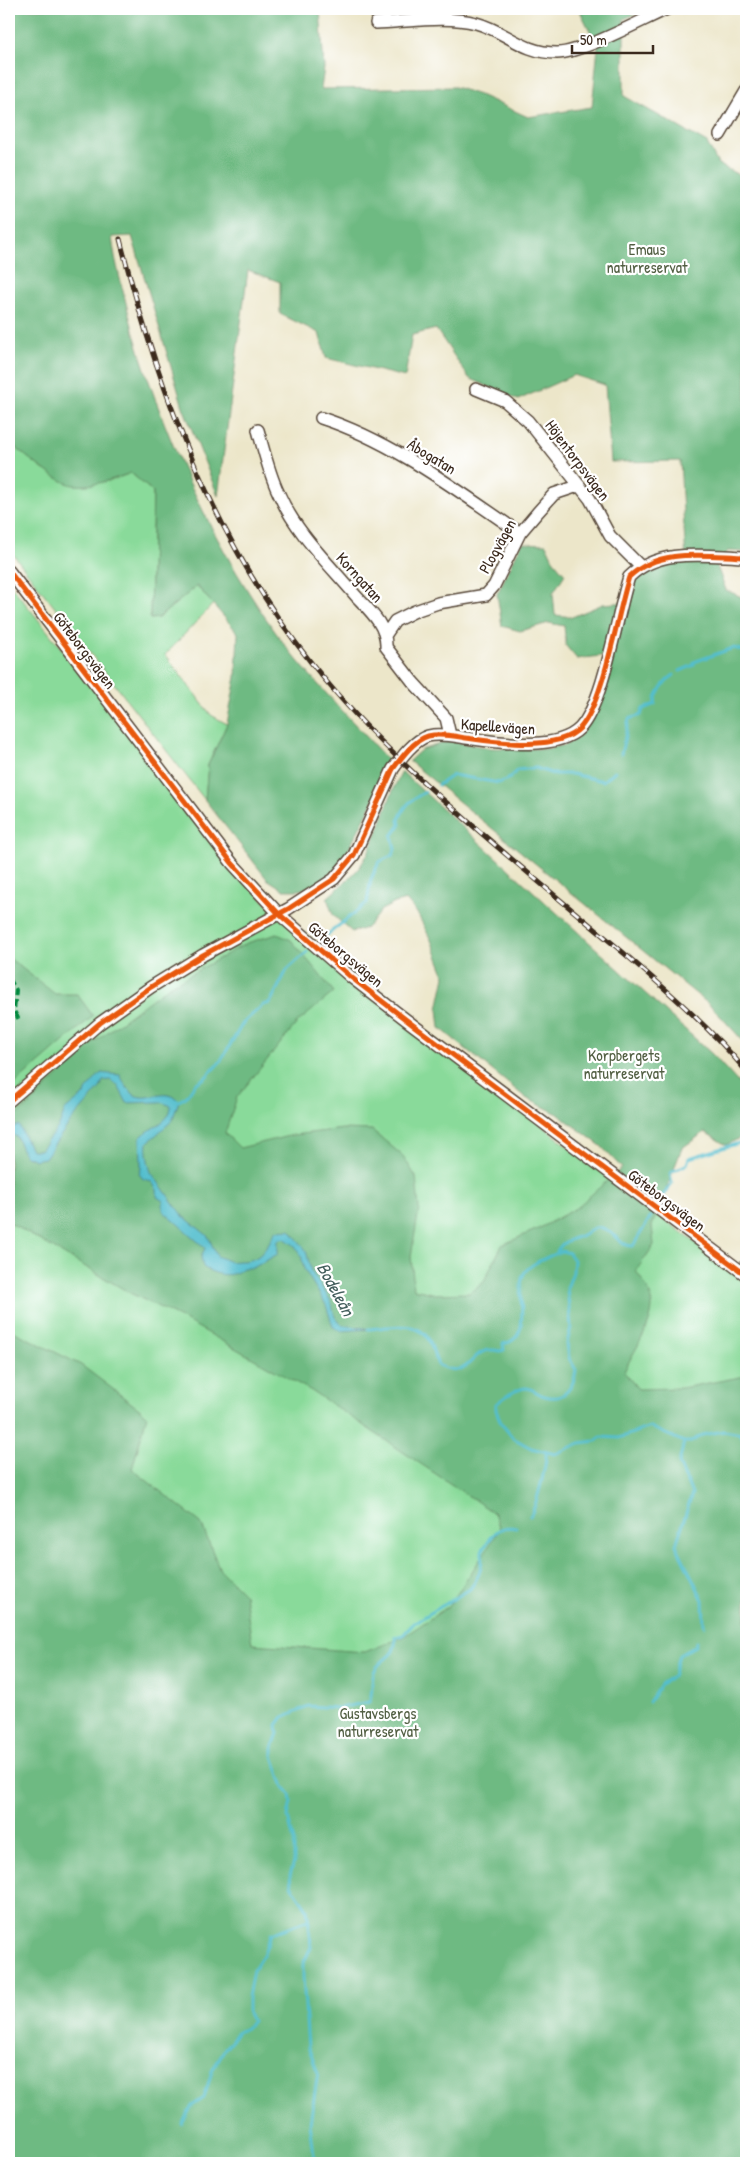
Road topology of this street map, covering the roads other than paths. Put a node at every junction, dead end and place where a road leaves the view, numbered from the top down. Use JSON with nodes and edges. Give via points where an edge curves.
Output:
{"nodes":[{"id":1,"x":667,"y":9,"type":"edge"},
{"id":2,"x":376,"y":24,"type":"dead end"},
{"id":3,"x":746,"y":91,"type":"edge"},
{"id":4,"x":720,"y":135,"type":"dead end"},
{"id":5,"x":476,"y":390,"type":"dead end"},
{"id":6,"x":321,"y":418,"type":"dead end"},
{"id":7,"x":258,"y":430,"type":"dead end"},
{"id":8,"x":578,"y":486,"type":"junction"},
{"id":9,"x":520,"y":533,"type":"junction"},
{"id":10,"x":746,"y":557,"type":"edge"},
{"id":11,"x":640,"y":566,"type":"junction"},
{"id":12,"x":9,"y":571,"type":"edge"},
{"id":13,"x":386,"y":634,"type":"junction"},
{"id":14,"x":450,"y":735,"type":"junction"},
{"id":15,"x":279,"y":914,"type":"junction"},
{"id":16,"x":11,"y":1099,"type":"edge"},
{"id":17,"x":746,"y":1276,"type":"edge"}],
"edges":[{"from":1,"to":2,"type":"street","via":[[603,38],[559,53],[520,46],[476,23],[449,20]]},
{"from":3,"to":4,"type":"street"},
{"from":5,"to":8,"type":"street","name":"Höjentorpsvägen","via":[[505,401],[528,421],[566,466]]},
{"from":6,"to":9,"type":"street","name":"Åbogatan","via":[[343,425],[425,469]]},
{"from":7,"to":13,"type":"street","name":"Korngatan","via":[[274,482],[293,519]]},
{"from":8,"to":9,"type":"street","name":"Plogvägen","via":[[554,494]]},
{"from":8,"to":11,"type":"street","name":"Höjentorpsvägen","via":[[590,499],[610,536]]},
{"from":9,"to":13,"type":"street","name":"Plogvägen","via":[[494,586],[486,595],[438,603],[415,611],[395,621]]},
{"from":10,"to":11,"type":"street","via":[[672,555]]},
{"from":11,"to":14,"type":"street","name":"Kapellevägen","via":[[629,577],[594,702],[581,727],[554,741],[525,743]]},
{"from":12,"to":15,"type":"street","name":"Göteborgsvägen","via":[[232,863]]},
{"from":13,"to":14,"type":"street","name":"Korngatan","via":[[389,652],[446,718]]},
{"from":14,"to":15,"type":"street","name":"Kapellevägen","via":[[428,736],[400,759],[344,870],[318,891]]},
{"from":15,"to":16,"type":"street","name":"Kapellevägen","via":[[152,986],[100,1023]]},
{"from":15,"to":17,"type":"street","name":"Göteborgsvägen","via":[[352,978]]}]}
